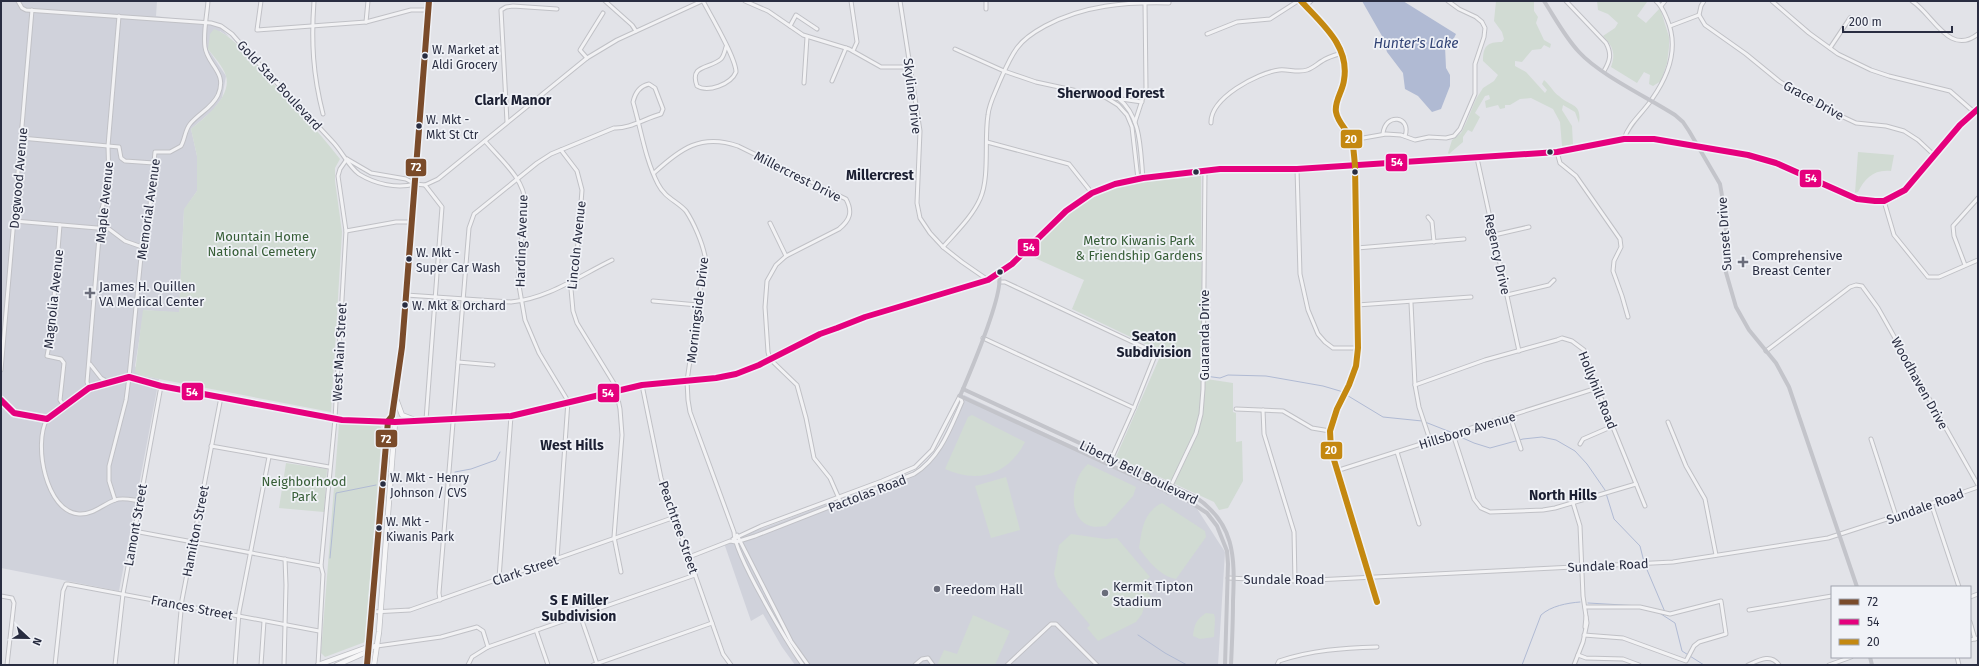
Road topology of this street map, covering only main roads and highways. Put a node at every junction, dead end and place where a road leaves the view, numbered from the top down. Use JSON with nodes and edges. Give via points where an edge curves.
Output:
{"nodes":[{"id":1,"x":429,"y":1,"type":"edge"},
{"id":2,"x":1544,"y":1,"type":"edge"},
{"id":3,"x":1976,"y":111,"type":"edge"},
{"id":4,"x":1700,"y":148,"type":"junction"},
{"id":5,"x":998,"y":275,"type":"junction"},
{"id":6,"x":963,"y":389,"type":"junction"},
{"id":7,"x":394,"y":396,"type":"junction"},
{"id":8,"x":960,"y":396,"type":"joint"},
{"id":9,"x":392,"y":416,"type":"junction"},
{"id":10,"x":415,"y":420,"type":"junction"},
{"id":11,"x":395,"y":422,"type":"junction"},
{"id":12,"x":1856,"y":586,"type":"edge"},
{"id":13,"x":377,"y":646,"type":"junction"},
{"id":14,"x":369,"y":649,"type":"junction"},
{"id":15,"x":318,"y":665,"type":"edge"},
{"id":16,"x":337,"y":665,"type":"edge"},
{"id":17,"x":367,"y":665,"type":"edge"},
{"id":18,"x":374,"y":665,"type":"edge"},
{"id":19,"x":1225,"y":665,"type":"edge"},
{"id":20,"x":1231,"y":665,"type":"edge"}],
"edges":[{"from":1,"to":7,"type":"main road","via":[[400,364]]},
{"from":2,"to":4,"type":"main road","name":"Sunset Drive","via":[[1579,52],[1683,122]]},
{"from":3,"to":4,"type":"main road","via":[[1905,190],[1884,201],[1857,199],[1776,163],[1748,155]]},
{"from":4,"to":5,"type":"main road","via":[[1654,140],[1624,139],[1557,152],[1297,169],[1220,168],[1141,178],[1092,193],[1066,211]]},
{"from":4,"to":12,"type":"main road","name":"Sunset Drive","via":[[1721,189],[1726,218],[1725,269],[1732,297],[1749,330],[1779,368],[1789,387]]},
{"from":5,"to":6,"type":"main road","name":"Pactolas Road","via":[[1000,282],[983,338]]},
{"from":5,"to":10,"type":"main road","via":[[865,317],[820,334],[748,370],[730,375],[642,385],[511,416]]},
{"from":6,"to":8,"type":"main road","name":"Pactolas Road"},
{"from":6,"to":20,"type":"main road","name":"Liberty Bell Boulevard","via":[[1172,486],[1202,502],[1221,521],[1232,549],[1234,578]]},
{"from":7,"to":9,"type":"main road"},
{"from":7,"to":10,"type":"main road","via":[[402,414]]},
{"from":8,"to":19,"type":"main road","name":"Liberty Bell Boulevard","via":[[1201,509],[1217,526],[1227,551]]},
{"from":9,"to":11,"type":"main road"},
{"from":9,"to":14,"type":"main road","via":[[388,421]]},
{"from":10,"to":11,"type":"main road"},
{"from":11,"to":13,"type":"main road"},
{"from":13,"to":14,"type":"main road"},
{"from":13,"to":18,"type":"main road"},
{"from":14,"to":15,"type":"main road"},
{"from":14,"to":16,"type":"main road"},
{"from":14,"to":17,"type":"main road"}]}
